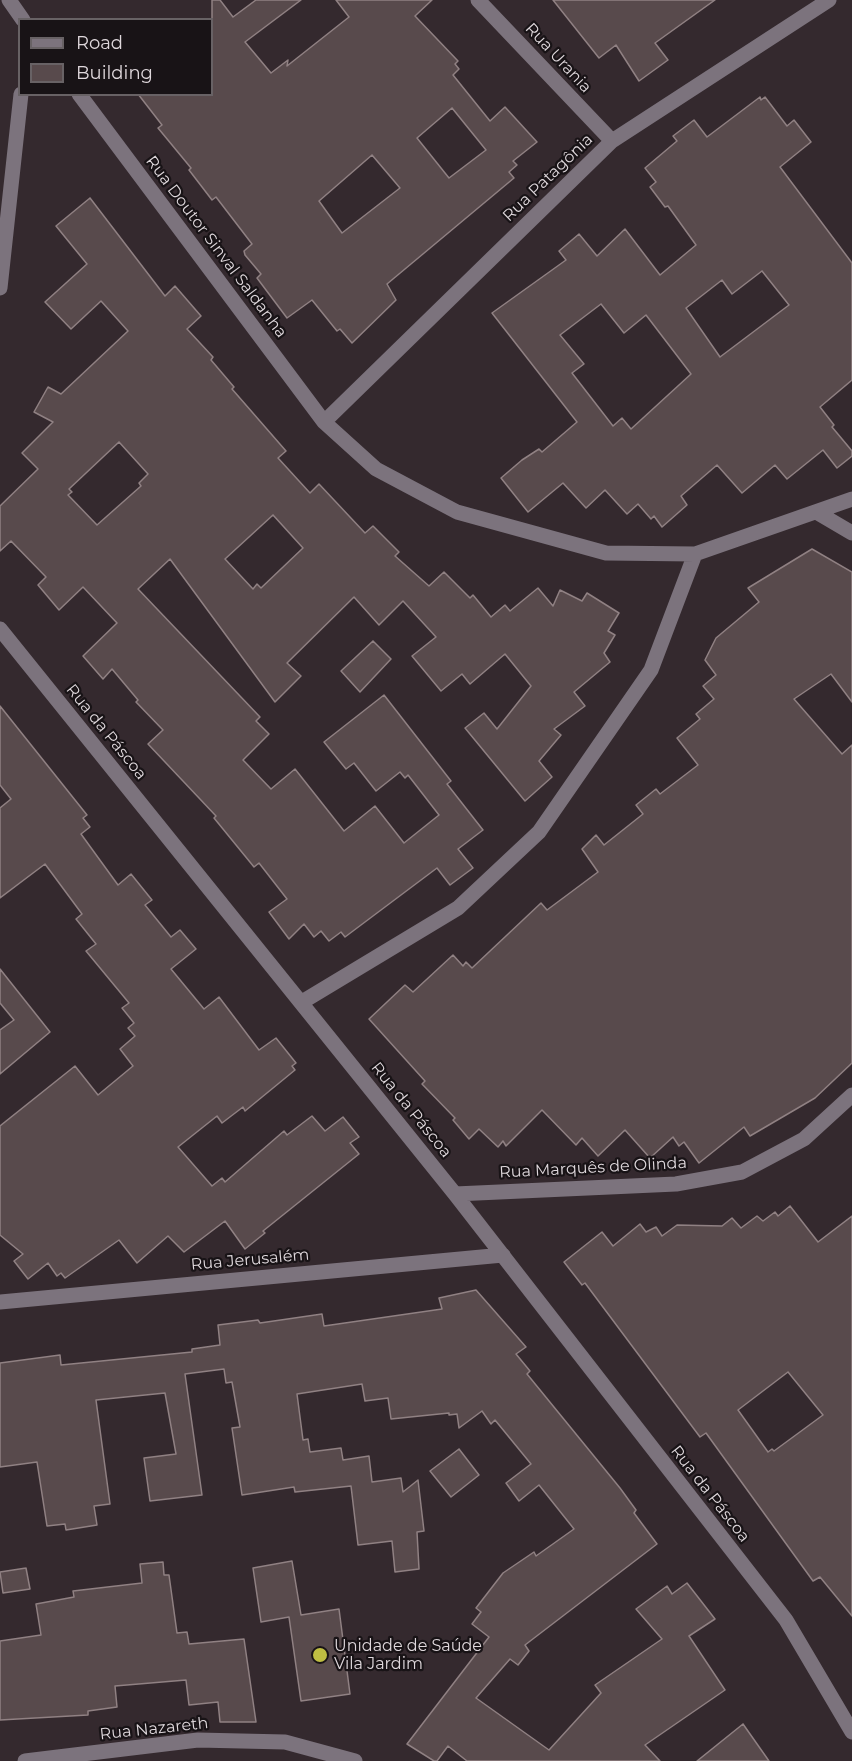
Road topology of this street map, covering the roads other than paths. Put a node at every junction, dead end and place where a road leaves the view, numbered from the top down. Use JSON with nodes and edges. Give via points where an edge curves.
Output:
{"nodes":[{"id":1,"x":9,"y":0,"type":"edge"},
{"id":2,"x":478,"y":0,"type":"edge"},
{"id":3,"x":828,"y":0,"type":"edge"},
{"id":4,"x":22,"y":18,"type":"edge"},
{"id":5,"x":21,"y":96,"type":"edge"},
{"id":6,"x":80,"y":96,"type":"edge"},
{"id":7,"x":612,"y":141,"type":"junction"},
{"id":8,"x":0,"y":288,"type":"edge"},
{"id":9,"x":324,"y":422,"type":"junction"},
{"id":10,"x":852,"y":499,"type":"edge"},
{"id":11,"x":818,"y":513,"type":"junction"},
{"id":12,"x":852,"y":533,"type":"edge"},
{"id":13,"x":695,"y":554,"type":"junction"},
{"id":14,"x":0,"y":629,"type":"edge"},
{"id":15,"x":302,"y":1002,"type":"junction"},
{"id":16,"x":852,"y":1095,"type":"edge"},
{"id":17,"x":455,"y":1194,"type":"junction"},
{"id":18,"x":503,"y":1255,"type":"junction"},
{"id":19,"x":2,"y":1299,"type":"edge"},
{"id":20,"x":852,"y":1732,"type":"edge"},
{"id":21,"x":26,"y":1761,"type":"edge"},
{"id":22,"x":355,"y":1761,"type":"edge"}],
"edges":[{"from":1,"to":4,"type":"street"},
{"from":2,"to":7,"type":"street","name":"Rua Urania"},
{"from":3,"to":7,"type":"street","name":"Rua Patagônia"},
{"from":5,"to":8,"type":"street"},
{"from":6,"to":9,"type":"street","name":"Rua Doutor Sinval Saldanha"},
{"from":7,"to":9,"type":"street","name":"Rua Patagônia"},
{"from":9,"to":13,"type":"street","name":"Rua Doutor Sinval Saldanha","via":[[376,470],[457,512],[606,554]]},
{"from":10,"to":11,"type":"street","name":"Rua Doutor Sinval Saldanha"},
{"from":11,"to":12,"type":"street"},
{"from":11,"to":13,"type":"street","name":"Rua Doutor Sinval Saldanha"},
{"from":13,"to":15,"type":"street","via":[[651,670],[539,832],[458,908]]},
{"from":14,"to":15,"type":"street","name":"Rua da Páscoa"},
{"from":15,"to":17,"type":"street","name":"Rua da Páscoa"},
{"from":16,"to":17,"type":"street","name":"Rua Marquês de Olinda","via":[[804,1138],[742,1172],[676,1184]]},
{"from":17,"to":18,"type":"street","name":"Rua da Páscoa"},
{"from":18,"to":19,"type":"street","name":"Rua Jerusalém"},
{"from":18,"to":20,"type":"street","name":"Rua da Páscoa","via":[[786,1620]]},
{"from":21,"to":22,"type":"street","name":"Rua Nazareth","via":[[198,1740],[285,1742]]}]}
